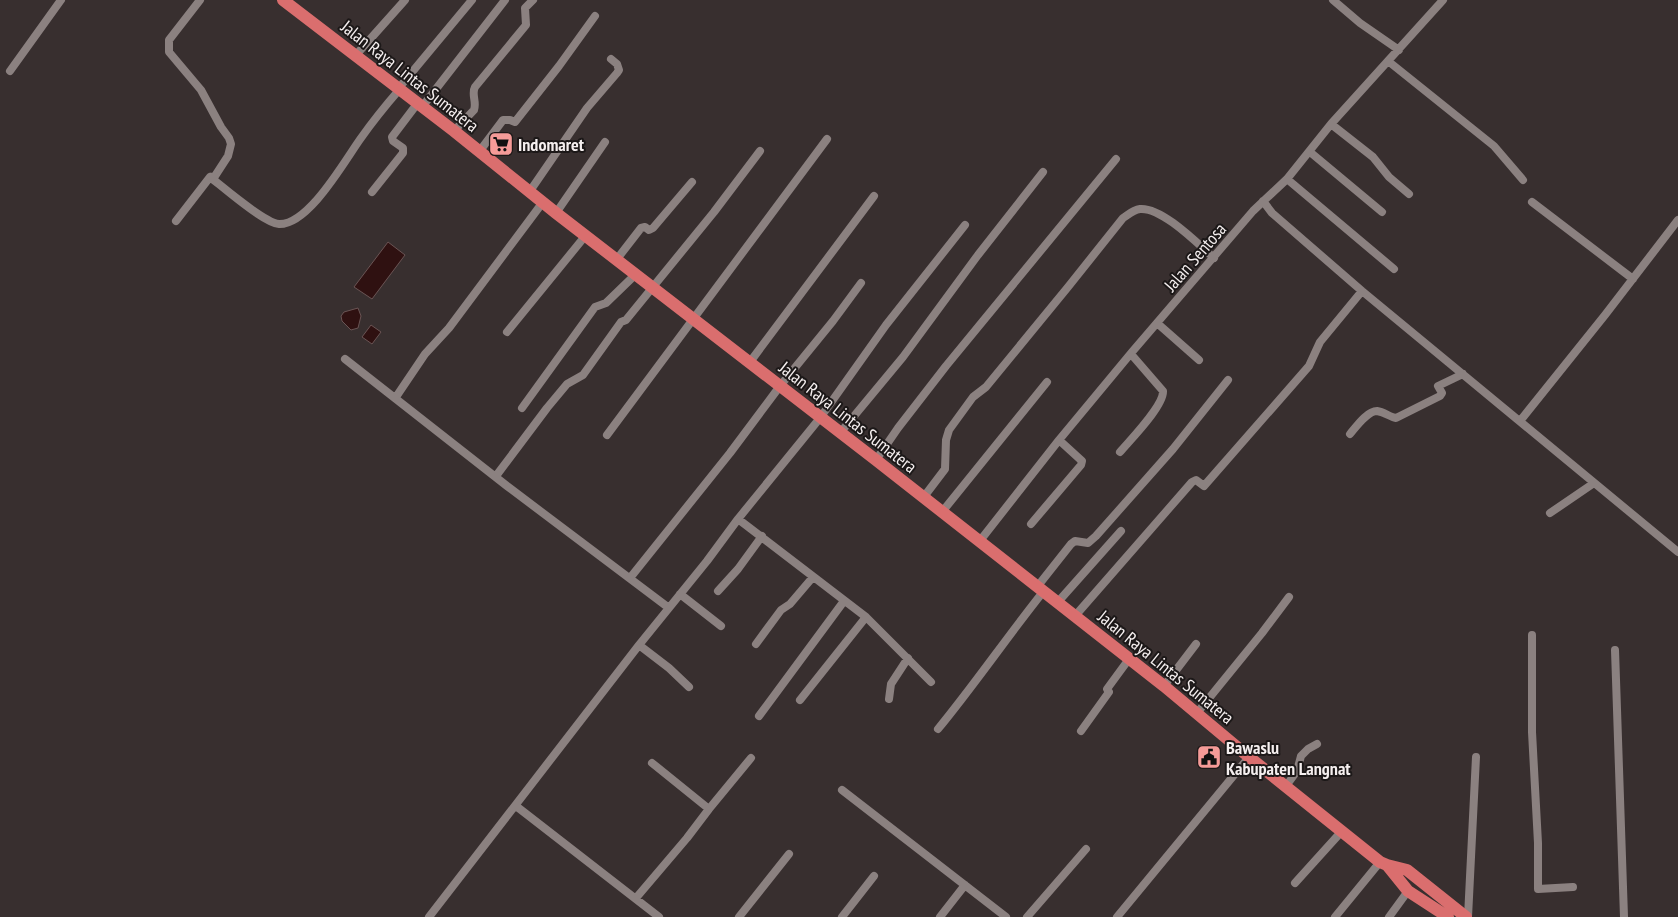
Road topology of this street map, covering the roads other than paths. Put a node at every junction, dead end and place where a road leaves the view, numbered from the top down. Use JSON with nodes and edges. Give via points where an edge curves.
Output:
{"nodes":[{"id":1,"x":61,"y":0,"type":"edge"},
{"id":2,"x":200,"y":0,"type":"edge"},
{"id":3,"x":283,"y":0,"type":"edge"},
{"id":4,"x":405,"y":0,"type":"edge"},
{"id":5,"x":472,"y":0,"type":"edge"},
{"id":6,"x":505,"y":0,"type":"edge"},
{"id":7,"x":533,"y":0,"type":"edge"},
{"id":8,"x":1333,"y":0,"type":"edge"},
{"id":9,"x":1443,"y":0,"type":"edge"},
{"id":10,"x":595,"y":16,"type":"dead end"},
{"id":11,"x":1399,"y":50,"type":"junction"},
{"id":12,"x":356,"y":55,"type":"junction"},
{"id":13,"x":611,"y":59,"type":"dead end"},
{"id":14,"x":1388,"y":61,"type":"junction"},
{"id":15,"x":10,"y":71,"type":"dead end"},
{"id":16,"x":399,"y":89,"type":"junction"},
{"id":17,"x":420,"y":106,"type":"junction"},
{"id":18,"x":1331,"y":124,"type":"junction"},
{"id":19,"x":454,"y":131,"type":"junction"},
{"id":20,"x":826,"y":139,"type":"dead end"},
{"id":21,"x":605,"y":142,"type":"dead end"},
{"id":22,"x":760,"y":151,"type":"dead end"},
{"id":23,"x":479,"y":152,"type":"junction"},
{"id":24,"x":1310,"y":152,"type":"junction"},
{"id":25,"x":1116,"y":158,"type":"dead end"},
{"id":26,"x":1044,"y":172,"type":"dead end"},
{"id":27,"x":210,"y":177,"type":"junction"},
{"id":28,"x":1287,"y":179,"type":"junction"},
{"id":29,"x":1523,"y":180,"type":"dead end"},
{"id":30,"x":692,"y":182,"type":"dead end"},
{"id":31,"x":530,"y":191,"type":"junction"},
{"id":32,"x":372,"y":192,"type":"dead end"},
{"id":33,"x":1409,"y":194,"type":"dead end"},
{"id":34,"x":874,"y":196,"type":"dead end"},
{"id":35,"x":1263,"y":201,"type":"junction"},
{"id":36,"x":543,"y":202,"type":"junction"},
{"id":37,"x":1532,"y":202,"type":"dead end"},
{"id":38,"x":1382,"y":212,"type":"dead end"},
{"id":39,"x":556,"y":213,"type":"junction"},
{"id":40,"x":1678,"y":220,"type":"edge"},
{"id":41,"x":176,"y":221,"type":"dead end"},
{"id":42,"x":965,"y":225,"type":"dead end"},
{"id":43,"x":586,"y":235,"type":"junction"},
{"id":44,"x":1214,"y":258,"type":"junction"},
{"id":45,"x":617,"y":259,"type":"junction"},
{"id":46,"x":1394,"y":269,"type":"dead end"},
{"id":47,"x":636,"y":274,"type":"junction"},
{"id":48,"x":1633,"y":279,"type":"junction"},
{"id":49,"x":861,"y":283,"type":"dead end"},
{"id":50,"x":653,"y":287,"type":"junction"},
{"id":51,"x":1362,"y":291,"type":"junction"},
{"id":52,"x":694,"y":318,"type":"junction"},
{"id":53,"x":1157,"y":323,"type":"junction"},
{"id":54,"x":507,"y":332,"type":"dead end"},
{"id":55,"x":1131,"y":354,"type":"junction"},
{"id":56,"x":345,"y":359,"type":"dead end"},
{"id":57,"x":1199,"y":360,"type":"dead end"},
{"id":58,"x":750,"y":362,"type":"junction"},
{"id":59,"x":1463,"y":374,"type":"junction"},
{"id":60,"x":1228,"y":380,"type":"dead end"},
{"id":61,"x":1047,"y":382,"type":"dead end"},
{"id":62,"x":780,"y":386,"type":"junction"},
{"id":63,"x":396,"y":398,"type":"junction"},
{"id":64,"x":522,"y":408,"type":"dead end"},
{"id":65,"x":820,"y":418,"type":"junction"},
{"id":66,"x":1520,"y":421,"type":"junction"},
{"id":67,"x":840,"y":433,"type":"junction"},
{"id":68,"x":1350,"y":434,"type":"dead end"},
{"id":69,"x":607,"y":435,"type":"dead end"},
{"id":70,"x":1059,"y":440,"type":"junction"},
{"id":71,"x":1120,"y":452,"type":"dead end"},
{"id":72,"x":876,"y":460,"type":"junction"},
{"id":73,"x":496,"y":476,"type":"junction"},
{"id":74,"x":1594,"y":483,"type":"junction"},
{"id":75,"x":922,"y":498,"type":"junction"},
{"id":76,"x":942,"y":512,"type":"junction"},
{"id":77,"x":1550,"y":513,"type":"dead end"},
{"id":78,"x":738,"y":519,"type":"junction"},
{"id":79,"x":1032,"y":524,"type":"dead end"},
{"id":80,"x":1121,"y":532,"type":"dead end"},
{"id":81,"x":762,"y":536,"type":"junction"},
{"id":82,"x":979,"y":542,"type":"junction"},
{"id":83,"x":1678,"y":552,"type":"edge"},
{"id":84,"x":812,"y":577,"type":"junction"},
{"id":85,"x":630,"y":578,"type":"junction"},
{"id":86,"x":1040,"y":589,"type":"junction"},
{"id":87,"x":718,"y":591,"type":"dead end"},
{"id":88,"x":680,"y":594,"type":"junction"},
{"id":89,"x":1289,"y":597,"type":"dead end"},
{"id":90,"x":844,"y":601,"type":"junction"},
{"id":91,"x":1057,"y":603,"type":"junction"},
{"id":92,"x":669,"y":608,"type":"junction"},
{"id":93,"x":1075,"y":616,"type":"junction"},
{"id":94,"x":866,"y":617,"type":"junction"},
{"id":95,"x":721,"y":626,"type":"dead end"},
{"id":96,"x":1532,"y":635,"type":"dead end"},
{"id":97,"x":756,"y":644,"type":"dead end"},
{"id":98,"x":1196,"y":644,"type":"dead end"},
{"id":99,"x":639,"y":645,"type":"junction"},
{"id":100,"x":1615,"y":650,"type":"dead end"},
{"id":101,"x":908,"y":658,"type":"junction"},
{"id":102,"x":1129,"y":659,"type":"junction"},
{"id":103,"x":931,"y":682,"type":"dead end"},
{"id":104,"x":1164,"y":686,"type":"junction"},
{"id":105,"x":689,"y":687,"type":"dead end"},
{"id":106,"x":889,"y":699,"type":"dead end"},
{"id":107,"x":800,"y":700,"type":"dead end"},
{"id":108,"x":1197,"y":712,"type":"junction"},
{"id":109,"x":759,"y":716,"type":"dead end"},
{"id":110,"x":938,"y":729,"type":"dead end"},
{"id":111,"x":1080,"y":732,"type":"dead end"},
{"id":112,"x":1317,"y":744,"type":"dead end"},
{"id":113,"x":1476,"y":756,"type":"dead end"},
{"id":114,"x":1249,"y":757,"type":"junction"},
{"id":115,"x":751,"y":758,"type":"dead end"},
{"id":116,"x":652,"y":763,"type":"dead end"},
{"id":117,"x":1286,"y":786,"type":"junction"},
{"id":118,"x":842,"y":790,"type":"dead end"},
{"id":119,"x":516,"y":806,"type":"junction"},
{"id":120,"x":708,"y":809,"type":"junction"},
{"id":121,"x":1342,"y":831,"type":"junction"},
{"id":122,"x":1086,"y":849,"type":"dead end"},
{"id":123,"x":789,"y":854,"type":"dead end"},
{"id":124,"x":1384,"y":864,"type":"junction"},
{"id":125,"x":874,"y":876,"type":"dead end"},
{"id":126,"x":1295,"y":883,"type":"dead end"},
{"id":127,"x":965,"y":885,"type":"junction"},
{"id":128,"x":1573,"y":887,"type":"dead end"},
{"id":129,"x":1408,"y":891,"type":"junction"},
{"id":130,"x":636,"y":898,"type":"junction"},
{"id":131,"x":429,"y":917,"type":"edge"},
{"id":132,"x":659,"y":917,"type":"edge"},
{"id":133,"x":739,"y":917,"type":"edge"},
{"id":134,"x":842,"y":917,"type":"edge"},
{"id":135,"x":940,"y":917,"type":"edge"},
{"id":136,"x":1006,"y":917,"type":"edge"},
{"id":137,"x":1027,"y":917,"type":"edge"},
{"id":138,"x":1117,"y":917,"type":"edge"},
{"id":139,"x":1335,"y":917,"type":"edge"},
{"id":140,"x":1389,"y":917,"type":"edge"},
{"id":141,"x":1448,"y":917,"type":"edge"},
{"id":142,"x":1467,"y":917,"type":"edge"},
{"id":143,"x":1624,"y":917,"type":"edge"}],
"edges":[{"from":1,"to":15,"type":"street"},
{"from":2,"to":27,"type":"street","via":[[169,40],[168,48],[171,57],[201,90],[231,144],[228,156],[215,176]]},
{"from":3,"to":12,"type":"highway","name":"Jalan Raya Lintas Sumatera"},
{"from":4,"to":12,"type":"street"},
{"from":5,"to":16,"type":"street"},
{"from":6,"to":17,"type":"street"},
{"from":7,"to":19,"type":"street","via":[[525,10],[526,25],[475,87],[474,110]]},
{"from":8,"to":11,"type":"street"},
{"from":9,"to":11,"type":"street","name":"Jalan Sentosa"},
{"from":10,"to":23,"type":"street","via":[[515,122],[503,120]]},
{"from":11,"to":14,"type":"street","name":"Jalan Sentosa"},
{"from":12,"to":16,"type":"highway","name":"Jalan Raya Lintas Sumatera"},
{"from":13,"to":31,"type":"street","via":[[617,64],[618,73],[586,108]]},
{"from":14,"to":18,"type":"street","name":"Jalan Sentosa"},
{"from":14,"to":29,"type":"street","via":[[1494,146]]},
{"from":16,"to":17,"type":"highway","name":"Jalan Raya Lintas Sumatera"},
{"from":16,"to":27,"type":"street","via":[[325,192],[292,221],[278,224],[264,218]]},
{"from":17,"to":19,"type":"highway","name":"Jalan Raya Lintas Sumatera"},
{"from":17,"to":32,"type":"street","via":[[392,138],[403,148],[403,153]]},
{"from":18,"to":24,"type":"street","name":"Jalan Sentosa"},
{"from":18,"to":33,"type":"street","via":[[1373,157]]},
{"from":19,"to":23,"type":"highway","name":"Jalan Raya Lintas Sumatera"},
{"from":20,"to":52,"type":"street"},
{"from":21,"to":39,"type":"street"},
{"from":22,"to":50,"type":"street"},
{"from":23,"to":31,"type":"highway","name":"Jalan Raya Lintas Sumatera"},
{"from":24,"to":28,"type":"street","name":"Jalan Sentosa"},
{"from":24,"to":38,"type":"street"},
{"from":25,"to":72,"type":"street","via":[[946,366]]},
{"from":26,"to":67,"type":"street","via":[[903,357]]},
{"from":27,"to":41,"type":"street"},
{"from":28,"to":35,"type":"street","name":"Jalan Sentosa"},
{"from":28,"to":46,"type":"street"},
{"from":30,"to":45,"type":"street","via":[[653,228],[641,228]]},
{"from":31,"to":36,"type":"highway","name":"Jalan Raya Lintas Sumatera"},
{"from":34,"to":58,"type":"street"},
{"from":35,"to":44,"type":"street","name":"Jalan Sentosa"},
{"from":35,"to":51,"type":"street","via":[[1272,213]]},
{"from":36,"to":39,"type":"highway","name":"Jalan Raya Lintas Sumatera"},
{"from":36,"to":63,"type":"street","via":[[449,328],[424,354]]},
{"from":37,"to":48,"type":"street"},
{"from":39,"to":43,"type":"highway","name":"Jalan Raya Lintas Sumatera"},
{"from":40,"to":48,"type":"street"},
{"from":42,"to":65,"type":"street","via":[[886,325]]},
{"from":43,"to":45,"type":"highway","name":"Jalan Raya Lintas Sumatera"},
{"from":43,"to":54,"type":"street"},
{"from":44,"to":53,"type":"street","name":"Jalan Sentosa"},
{"from":44,"to":75,"type":"street","via":[[1163,217],[1149,210],[1133,211],[1123,218],[953,424],[947,434],[945,469]]},
{"from":45,"to":47,"type":"highway","name":"Jalan Raya Lintas Sumatera"},
{"from":47,"to":50,"type":"highway","name":"Jalan Raya Lintas Sumatera"},
{"from":47,"to":64,"type":"street","via":[[606,303],[595,307]]},
{"from":48,"to":66,"type":"street"},
{"from":49,"to":62,"type":"street"},
{"from":50,"to":52,"type":"highway","name":"Jalan Raya Lintas Sumatera"},
{"from":50,"to":73,"type":"street","via":[[621,322],[583,375],[567,384],[547,408]]},
{"from":51,"to":59,"type":"street"},
{"from":51,"to":93,"type":"street","via":[[1320,342],[1309,366],[1241,445],[1204,486],[1196,480],[1192,482]]},
{"from":52,"to":58,"type":"highway","name":"Jalan Raya Lintas Sumatera"},
{"from":52,"to":69,"type":"street"},
{"from":53,"to":55,"type":"street","name":"Jalan Sentosa"},
{"from":53,"to":57,"type":"street"},
{"from":55,"to":70,"type":"street","name":"Jalan Sentosa"},
{"from":55,"to":71,"type":"street","via":[[1163,392],[1163,397]]},
{"from":56,"to":63,"type":"street"},
{"from":58,"to":62,"type":"highway","name":"Jalan Raya Lintas Sumatera"},
{"from":59,"to":66,"type":"street"},
{"from":59,"to":68,"type":"street","via":[[1438,386],[1440,396],[1396,418],[1374,412]]},
{"from":60,"to":86,"type":"street","via":[[1173,449],[1096,536],[1088,543],[1075,541],[1071,544]]},
{"from":61,"to":76,"type":"street"},
{"from":62,"to":65,"type":"highway","name":"Jalan Raya Lintas Sumatera"},
{"from":62,"to":85,"type":"street"},
{"from":63,"to":73,"type":"street"},
{"from":65,"to":67,"type":"highway","name":"Jalan Raya Lintas Sumatera"},
{"from":65,"to":78,"type":"street"},
{"from":66,"to":74,"type":"street"},
{"from":67,"to":72,"type":"highway","name":"Jalan Raya Lintas Sumatera"},
{"from":70,"to":79,"type":"street","via":[[1082,461],[1081,465]]},
{"from":70,"to":82,"type":"street","name":"Jalan Sentosa"},
{"from":72,"to":75,"type":"highway","name":"Jalan Raya Lintas Sumatera"},
{"from":73,"to":85,"type":"street"},
{"from":74,"to":77,"type":"street"},
{"from":74,"to":83,"type":"street"},
{"from":75,"to":76,"type":"highway","name":"Jalan Raya Lintas Sumatera"},
{"from":76,"to":82,"type":"highway","name":"Jalan Raya Lintas Sumatera"},
{"from":78,"to":81,"type":"street"},
{"from":78,"to":88,"type":"street"},
{"from":80,"to":91,"type":"street"},
{"from":81,"to":84,"type":"street"},
{"from":81,"to":87,"type":"street"},
{"from":82,"to":86,"type":"highway","name":"Jalan Raya Lintas Sumatera"},
{"from":84,"to":90,"type":"street"},
{"from":84,"to":97,"type":"street","via":[[781,610]]},
{"from":85,"to":92,"type":"street"},
{"from":86,"to":91,"type":"highway","name":"Jalan Raya Lintas Sumatera"},
{"from":86,"to":110,"type":"street"},
{"from":88,"to":92,"type":"street"},
{"from":88,"to":95,"type":"street"},
{"from":89,"to":108,"type":"street"},
{"from":90,"to":94,"type":"street"},
{"from":90,"to":109,"type":"street"},
{"from":91,"to":93,"type":"highway","name":"Jalan Raya Lintas Sumatera"},
{"from":92,"to":99,"type":"street"},
{"from":93,"to":102,"type":"highway","name":"Jalan Raya Lintas Sumatera"},
{"from":94,"to":101,"type":"street"},
{"from":94,"to":107,"type":"street"},
{"from":96,"to":128,"type":"street","via":[[1538,889]]},
{"from":98,"to":104,"type":"street"},
{"from":99,"to":105,"type":"street"},
{"from":99,"to":119,"type":"street"},
{"from":100,"to":143,"type":"street"},
{"from":101,"to":103,"type":"street"},
{"from":101,"to":106,"type":"street","via":[[891,684]]},
{"from":102,"to":104,"type":"highway","name":"Jalan Raya Lintas Sumatera"},
{"from":102,"to":111,"type":"street"},
{"from":104,"to":108,"type":"highway","name":"Jalan Raya Lintas Sumatera"},
{"from":108,"to":114,"type":"highway","name":"Jalan Raya Lintas Sumatera"},
{"from":112,"to":117,"type":"street","via":[[1302,756],[1297,772]]},
{"from":113,"to":142,"type":"street"},
{"from":114,"to":117,"type":"highway","name":"Jalan Raya Lintas Sumatera"},
{"from":114,"to":138,"type":"street"},
{"from":115,"to":120,"type":"street"},
{"from":116,"to":120,"type":"street"},
{"from":117,"to":121,"type":"highway","name":"Jalan Raya Lintas Sumatera"},
{"from":118,"to":127,"type":"street"},
{"from":119,"to":130,"type":"street"},
{"from":119,"to":131,"type":"street"},
{"from":120,"to":130,"type":"street"},
{"from":121,"to":124,"type":"highway","name":"Jalan Raya Lintas Sumatera"},
{"from":121,"to":126,"type":"street"},
{"from":122,"to":137,"type":"street"},
{"from":123,"to":133,"type":"street"},
{"from":124,"to":129,"type":"highway","name":"Jalan Raya Lintas Sumatera"},
{"from":124,"to":139,"type":"street"},
{"from":124,"to":142,"type":"highway","name":"Jalan Raya Lintas Sumatera","via":[[1407,870]]},
{"from":125,"to":134,"type":"street"},
{"from":127,"to":135,"type":"street"},
{"from":127,"to":136,"type":"street"},
{"from":129,"to":140,"type":"street"},
{"from":129,"to":141,"type":"highway","name":"Jalan Raya Lintas Sumatera"},
{"from":130,"to":132,"type":"street"}]}
